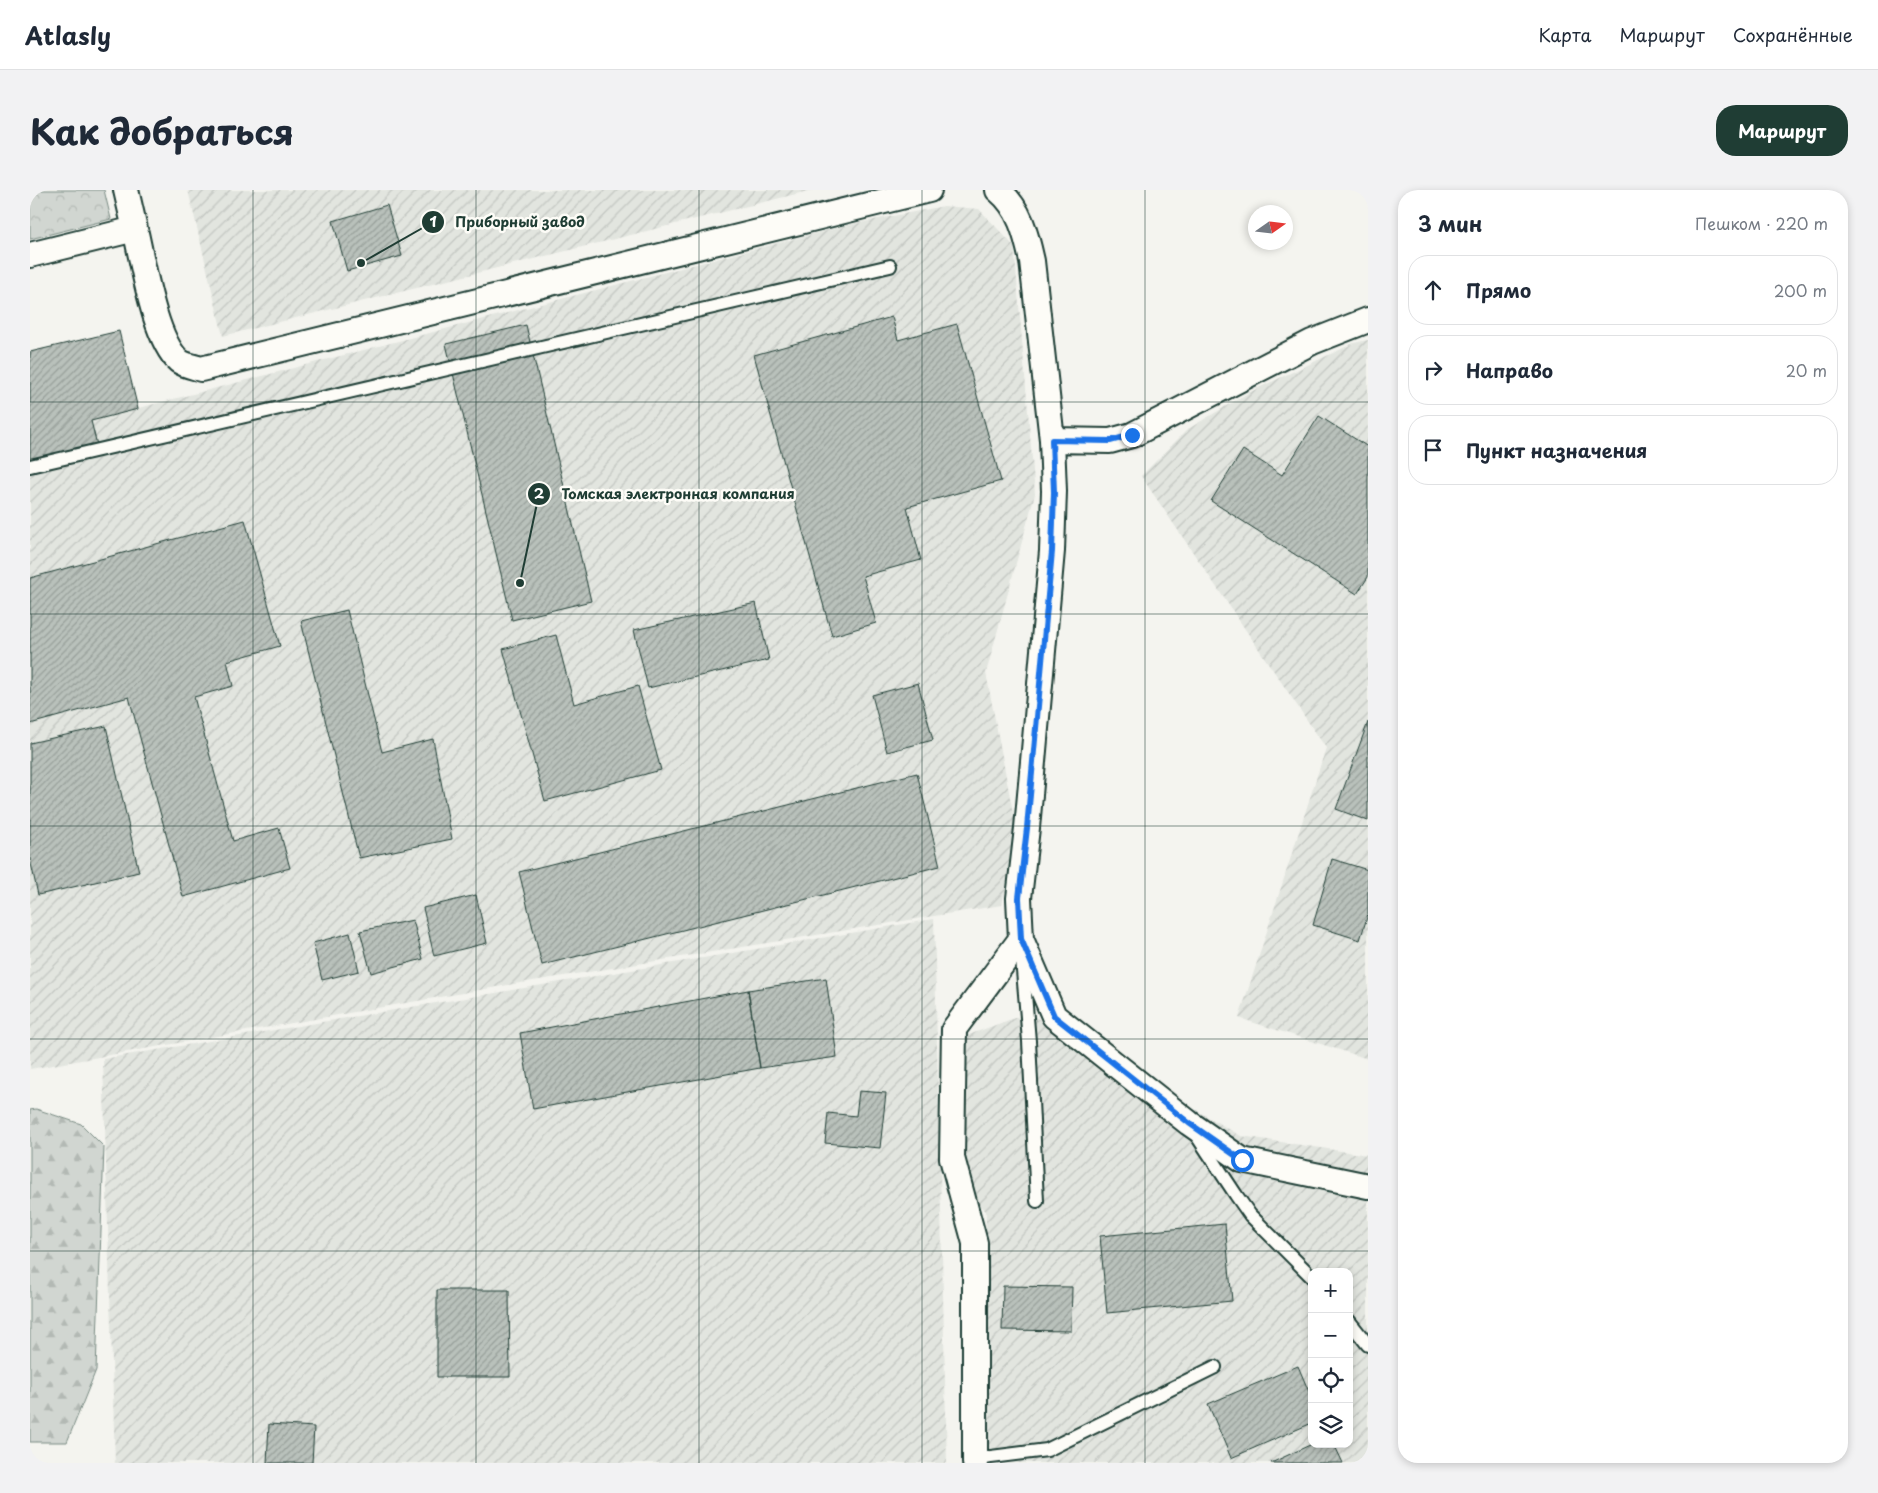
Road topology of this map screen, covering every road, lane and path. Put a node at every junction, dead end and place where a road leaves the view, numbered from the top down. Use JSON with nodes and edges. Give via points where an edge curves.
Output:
{"nodes":[{"id":1,"x":126,"y":190,"type":"edge"},
{"id":2,"x":929,"y":190,"type":"edge"},
{"id":3,"x":998,"y":190,"type":"edge"},
{"id":4,"x":135,"y":229,"type":"junction"},
{"id":5,"x":30,"y":255,"type":"edge"},
{"id":6,"x":890,"y":266,"type":"dead end"},
{"id":7,"x":1368,"y":320,"type":"edge"},
{"id":8,"x":1052,"y":440,"type":"junction"},
{"id":9,"x":30,"y":466,"type":"edge"},
{"id":10,"x":1021,"y":939,"type":"junction"},
{"id":11,"x":1189,"y":1123,"type":"junction"},
{"id":12,"x":1368,"y":1186,"type":"edge"},
{"id":13,"x":1037,"y":1201,"type":"dead end"},
{"id":14,"x":1308,"y":1273,"type":"edge"},
{"id":15,"x":1353,"y":1326,"type":"edge"},
{"id":16,"x":1368,"y":1345,"type":"edge"},
{"id":17,"x":1215,"y":1367,"type":"dead end"},
{"id":18,"x":975,"y":1461,"type":"edge"}],
"edges":[{"from":1,"to":4,"type":"street"},
{"from":2,"to":4,"type":"street","via":[[201,369],[180,362],[165,342]]},
{"from":3,"to":8,"type":"street","via":[[1006,197],[1026,232]]},
{"from":4,"to":5,"type":"street"},
{"from":6,"to":9,"type":"lane"},
{"from":7,"to":8,"type":"street","via":[[1312,342],[1132,435],[1110,441]]},
{"from":8,"to":10,"type":"street","via":[[1052,551],[1019,898]]},
{"from":10,"to":11,"type":"street","via":[[1054,1016]]},
{"from":10,"to":13,"type":"lane"},
{"from":10,"to":18,"type":"street","via":[[954,1029],[952,1158],[975,1243]]},
{"from":11,"to":12,"type":"street","via":[[1242,1160]]},
{"from":11,"to":14,"type":"lane","via":[[1250,1215]]},
{"from":15,"to":16,"type":"lane"},
{"from":17,"to":18,"type":"lane","via":[[1047,1450]]}]}
